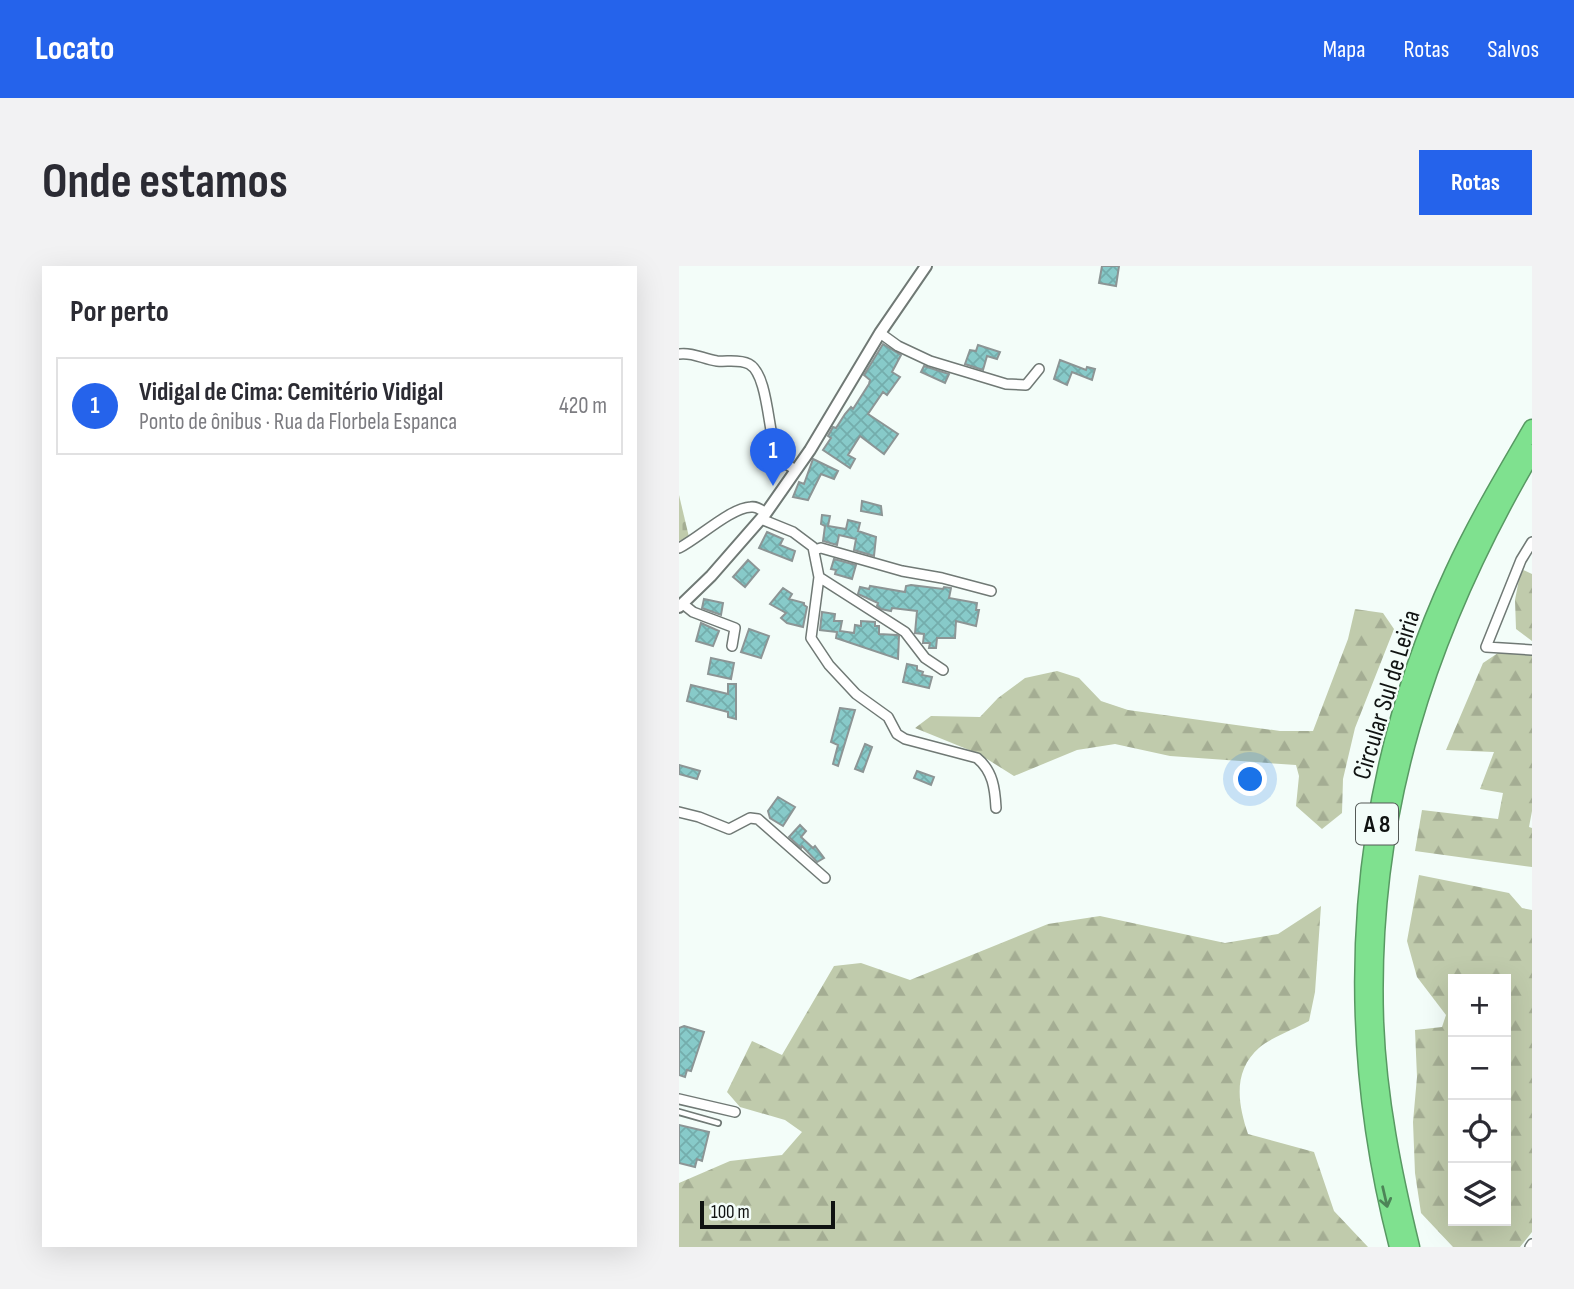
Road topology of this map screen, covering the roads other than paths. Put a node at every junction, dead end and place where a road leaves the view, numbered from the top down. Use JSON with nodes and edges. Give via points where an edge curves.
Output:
{"nodes":[{"id":1,"x":926,"y":266,"type":"edge"},
{"id":2,"x":880,"y":333,"type":"junction"},
{"id":3,"x":679,"y":354,"type":"edge"},
{"id":4,"x":1039,"y":369,"type":"dead end"},
{"id":5,"x":1532,"y":428,"type":"edge"},
{"id":6,"x":1532,"y":453,"type":"edge"},
{"id":7,"x":796,"y":470,"type":"junction"},
{"id":8,"x":763,"y":516,"type":"junction"},
{"id":9,"x":1532,"y":542,"type":"edge"},
{"id":10,"x":679,"y":548,"type":"edge"},
{"id":11,"x":814,"y":550,"type":"junction"},
{"id":12,"x":819,"y":577,"type":"junction"},
{"id":13,"x":991,"y":591,"type":"dead end"},
{"id":14,"x":681,"y":606,"type":"edge"},
{"id":15,"x":732,"y":646,"type":"dead end"},
{"id":16,"x":1532,"y":650,"type":"edge"},
{"id":17,"x":943,"y":670,"type":"dead end"},
{"id":18,"x":996,"y":808,"type":"dead end"},
{"id":19,"x":679,"y":812,"type":"edge"},
{"id":20,"x":825,"y":878,"type":"dead end"},
{"id":21,"x":679,"y":1099,"type":"edge"},
{"id":22,"x":679,"y":1112,"type":"edge"},
{"id":23,"x":735,"y":1112,"type":"dead end"},
{"id":24,"x":718,"y":1123,"type":"dead end"},
{"id":25,"x":1398,"y":1247,"type":"edge"},
{"id":26,"x":1411,"y":1247,"type":"edge"}],
"edges":[{"from":1,"to":2,"type":"street"},
{"from":2,"to":4,"type":"street","via":[[921,357],[1006,384],[1026,385]]},
{"from":2,"to":7,"type":"street"},
{"from":3,"to":7,"type":"street","via":[[753,367],[761,380],[777,456]]},
{"from":5,"to":25,"type":"highway","name":"Circular Sul de Leiria","number":"A 8","one_way":true,"via":[[1465,548],[1424,644],[1391,751],[1373,843],[1365,917],[1363,1032],[1375,1144]]},
{"from":6,"to":26,"type":"highway","name":"Circular Sul de Leiria","number":"A 8","via":[[1481,545],[1440,635],[1405,747],[1384,853],[1375,1022],[1391,1162]]},
{"from":7,"to":8,"type":"street"},
{"from":8,"to":10,"type":"street","via":[[749,507]]},
{"from":8,"to":11,"type":"street","via":[[800,536]]},
{"from":8,"to":14,"type":"street"},
{"from":9,"to":16,"type":"street","via":[[1486,647]]},
{"from":11,"to":12,"type":"street"},
{"from":11,"to":13,"type":"street","via":[[821,548]]},
{"from":12,"to":17,"type":"street","via":[[905,632],[925,658]]},
{"from":12,"to":18,"type":"street","via":[[811,638],[829,665],[905,739],[977,758],[990,775]]},
{"from":14,"to":15,"type":"street","via":[[735,628]]},
{"from":19,"to":20,"type":"street","via":[[729,829],[750,818],[758,819]]},
{"from":21,"to":23,"type":"street"},
{"from":22,"to":24,"type":"lane"}]}
